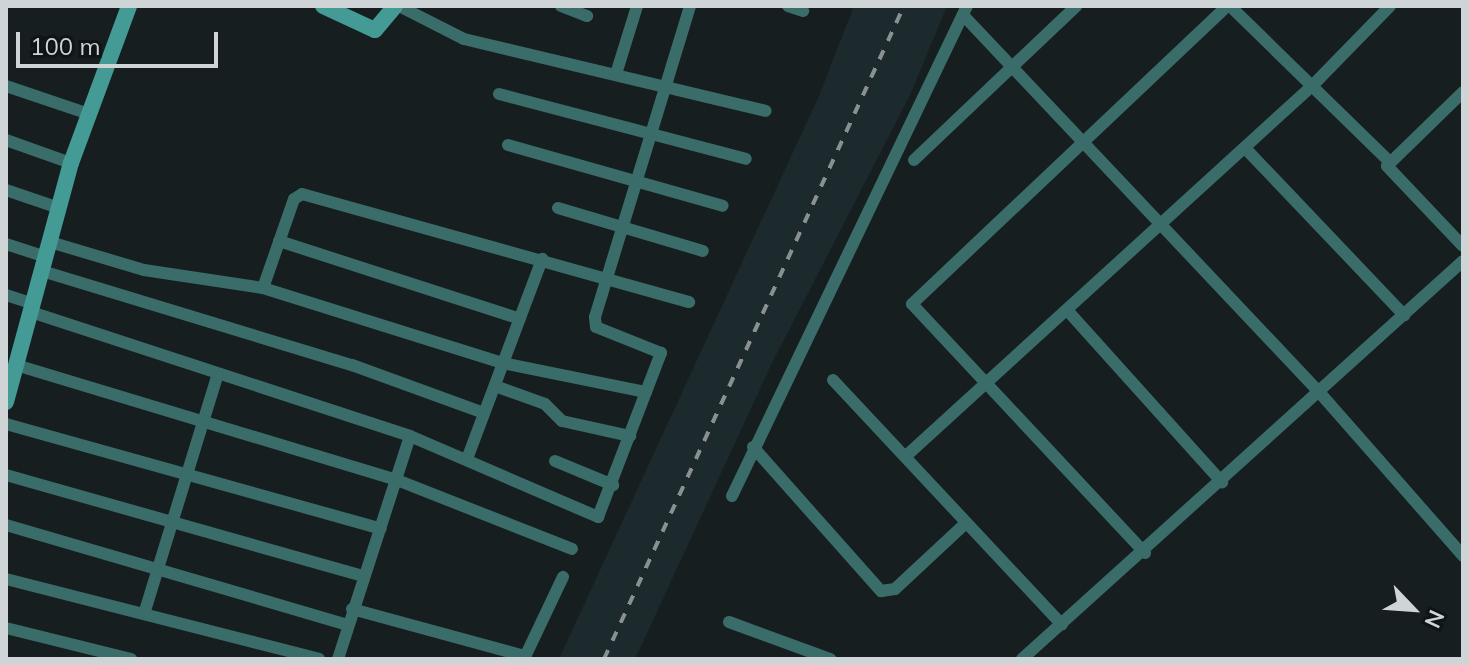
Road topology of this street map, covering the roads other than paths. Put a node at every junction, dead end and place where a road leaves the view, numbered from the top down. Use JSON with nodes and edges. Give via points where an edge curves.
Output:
{"nodes":[{"id":1,"x":129,"y":6,"type":"edge"},
{"id":2,"x":323,"y":6,"type":"edge"},
{"id":3,"x":397,"y":6,"type":"edge"},
{"id":4,"x":561,"y":6,"type":"edge"},
{"id":5,"x":637,"y":6,"type":"edge"},
{"id":6,"x":690,"y":6,"type":"edge"},
{"id":7,"x":788,"y":6,"type":"edge"},
{"id":8,"x":1076,"y":6,"type":"edge"},
{"id":9,"x":1229,"y":6,"type":"edge"},
{"id":10,"x":1390,"y":6,"type":"edge"},
{"id":11,"x":965,"y":10,"type":"edge"},
{"id":12,"x":803,"y":11,"type":"dead end"},
{"id":13,"x":587,"y":16,"type":"dead end"},
{"id":14,"x":1012,"y":66,"type":"junction"},
{"id":15,"x":616,"y":74,"type":"junction"},
{"id":16,"x":1313,"y":85,"type":"junction"},
{"id":17,"x":6,"y":86,"type":"edge"},
{"id":18,"x":666,"y":86,"type":"junction"},
{"id":19,"x":1463,"y":92,"type":"edge"},
{"id":20,"x":499,"y":94,"type":"dead end"},
{"id":21,"x":766,"y":111,"type":"dead end"},
{"id":22,"x":89,"y":114,"type":"junction"},
{"id":23,"x":652,"y":133,"type":"junction"},
{"id":24,"x":6,"y":140,"type":"edge"},
{"id":25,"x":1084,"y":142,"type":"junction"},
{"id":26,"x":508,"y":145,"type":"dead end"},
{"id":27,"x":1245,"y":148,"type":"junction"},
{"id":28,"x":746,"y":159,"type":"dead end"},
{"id":29,"x":914,"y":160,"type":"dead end"},
{"id":30,"x":1388,"y":160,"type":"junction"},
{"id":31,"x":71,"y":163,"type":"junction"},
{"id":32,"x":637,"y":179,"type":"junction"},
{"id":33,"x":6,"y":190,"type":"edge"},
{"id":34,"x":723,"y":206,"type":"dead end"},
{"id":35,"x":59,"y":208,"type":"junction"},
{"id":36,"x":558,"y":208,"type":"dead end"},
{"id":37,"x":1161,"y":225,"type":"junction"},
{"id":38,"x":622,"y":227,"type":"junction"},
{"id":39,"x":279,"y":241,"type":"junction"},
{"id":40,"x":6,"y":244,"type":"edge"},
{"id":41,"x":1463,"y":246,"type":"edge"},
{"id":42,"x":703,"y":251,"type":"dead end"},
{"id":43,"x":46,"y":257,"type":"junction"},
{"id":44,"x":542,"y":259,"type":"junction"},
{"id":45,"x":1463,"y":261,"type":"edge"},
{"id":46,"x":607,"y":278,"type":"junction"},
{"id":47,"x":263,"y":288,"type":"junction"},
{"id":48,"x":6,"y":295,"type":"edge"},
{"id":49,"x":689,"y":302,"type":"dead end"},
{"id":50,"x":32,"y":308,"type":"junction"},
{"id":51,"x":1067,"y":310,"type":"junction"},
{"id":52,"x":1404,"y":315,"type":"junction"},
{"id":53,"x":520,"y":319,"type":"junction"},
{"id":54,"x":14,"y":355,"type":"edge"},
{"id":55,"x":503,"y":363,"type":"junction"},
{"id":56,"x":217,"y":376,"type":"junction"},
{"id":57,"x":833,"y":380,"type":"dead end"},
{"id":58,"x":986,"y":384,"type":"junction"},
{"id":59,"x":495,"y":386,"type":"junction"},
{"id":60,"x":646,"y":392,"type":"junction"},
{"id":61,"x":1320,"y":393,"type":"junction"},
{"id":62,"x":6,"y":401,"type":"edge"},
{"id":63,"x":484,"y":413,"type":"junction"},
{"id":64,"x":6,"y":424,"type":"edge"},
{"id":65,"x":200,"y":424,"type":"junction"},
{"id":66,"x":410,"y":436,"type":"junction"},
{"id":67,"x":630,"y":436,"type":"junction"},
{"id":68,"x":753,"y":447,"type":"junction"},
{"id":69,"x":906,"y":456,"type":"junction"},
{"id":70,"x":467,"y":459,"type":"junction"},
{"id":71,"x":555,"y":461,"type":"dead end"},
{"id":72,"x":184,"y":474,"type":"junction"},
{"id":73,"x":6,"y":475,"type":"edge"},
{"id":74,"x":397,"y":480,"type":"junction"},
{"id":75,"x":1222,"y":482,"type":"junction"},
{"id":76,"x":613,"y":485,"type":"junction"},
{"id":77,"x":732,"y":496,"type":"dead end"},
{"id":78,"x":170,"y":518,"type":"junction"},
{"id":79,"x":966,"y":523,"type":"junction"},
{"id":80,"x":6,"y":525,"type":"edge"},
{"id":81,"x":381,"y":529,"type":"junction"},
{"id":82,"x":572,"y":549,"type":"dead end"},
{"id":83,"x":1145,"y":553,"type":"junction"},
{"id":84,"x":1463,"y":556,"type":"edge"},
{"id":85,"x":156,"y":566,"type":"junction"},
{"id":86,"x":363,"y":576,"type":"junction"},
{"id":87,"x":563,"y":577,"type":"dead end"},
{"id":88,"x":6,"y":579,"type":"edge"},
{"id":89,"x":352,"y":609,"type":"junction"},
{"id":90,"x":144,"y":614,"type":"junction"},
{"id":91,"x":729,"y":622,"type":"dead end"},
{"id":92,"x":347,"y":625,"type":"junction"},
{"id":93,"x":1062,"y":625,"type":"junction"},
{"id":94,"x":6,"y":628,"type":"edge"},
{"id":95,"x":525,"y":657,"type":"edge"},
{"id":96,"x":131,"y":659,"type":"edge"},
{"id":97,"x":319,"y":659,"type":"edge"},
{"id":98,"x":338,"y":659,"type":"edge"},
{"id":99,"x":830,"y":659,"type":"edge"},
{"id":100,"x":1022,"y":659,"type":"edge"}],
"edges":[{"from":1,"to":22,"type":"street"},
{"from":2,"to":3,"type":"street","via":[[381,30]]},
{"from":3,"to":15,"type":"street","via":[[464,39]]},
{"from":4,"to":13,"type":"street"},
{"from":5,"to":15,"type":"street"},
{"from":6,"to":18,"type":"street"},
{"from":7,"to":12,"type":"street"},
{"from":8,"to":14,"type":"street"},
{"from":9,"to":16,"type":"street"},
{"from":9,"to":25,"type":"street"},
{"from":10,"to":16,"type":"street"},
{"from":11,"to":14,"type":"street"},
{"from":11,"to":68,"type":"street"},
{"from":14,"to":25,"type":"street"},
{"from":14,"to":29,"type":"street"},
{"from":15,"to":18,"type":"street"},
{"from":16,"to":27,"type":"street"},
{"from":16,"to":30,"type":"street"},
{"from":17,"to":22,"type":"street"},
{"from":18,"to":21,"type":"street"},
{"from":18,"to":23,"type":"street"},
{"from":19,"to":30,"type":"street"},
{"from":20,"to":23,"type":"street"},
{"from":22,"to":31,"type":"street"},
{"from":23,"to":28,"type":"street"},
{"from":23,"to":32,"type":"street"},
{"from":24,"to":31,"type":"street"},
{"from":25,"to":37,"type":"street"},
{"from":25,"to":58,"type":"street","via":[[912,304]]},
{"from":26,"to":32,"type":"street"},
{"from":27,"to":37,"type":"street"},
{"from":27,"to":52,"type":"street"},
{"from":30,"to":41,"type":"street","via":[[1388,169]]},
{"from":31,"to":35,"type":"street"},
{"from":32,"to":34,"type":"street"},
{"from":32,"to":38,"type":"street"},
{"from":33,"to":35,"type":"street"},
{"from":35,"to":43,"type":"street"},
{"from":36,"to":38,"type":"street"},
{"from":37,"to":51,"type":"street"},
{"from":37,"to":61,"type":"street"},
{"from":38,"to":42,"type":"street"},
{"from":38,"to":46,"type":"street"},
{"from":39,"to":44,"type":"street","via":[[294,199],[302,194]]},
{"from":39,"to":47,"type":"street"},
{"from":39,"to":53,"type":"street"},
{"from":40,"to":43,"type":"street"},
{"from":43,"to":47,"type":"street"},
{"from":43,"to":50,"type":"street"},
{"from":43,"to":63,"type":"street"},
{"from":44,"to":46,"type":"street"},
{"from":44,"to":53,"type":"street"},
{"from":45,"to":52,"type":"street"},
{"from":46,"to":49,"type":"street"},
{"from":46,"to":60,"type":"street","via":[[595,324],[660,350]]},
{"from":47,"to":55,"type":"street"},
{"from":48,"to":50,"type":"street"},
{"from":50,"to":54,"type":"street"},
{"from":50,"to":56,"type":"street"},
{"from":51,"to":58,"type":"street"},
{"from":51,"to":75,"type":"street"},
{"from":52,"to":61,"type":"street"},
{"from":53,"to":55,"type":"street"},
{"from":54,"to":62,"type":"street"},
{"from":54,"to":65,"type":"street"},
{"from":55,"to":59,"type":"street"},
{"from":55,"to":60,"type":"street"},
{"from":56,"to":65,"type":"street"},
{"from":56,"to":66,"type":"street"},
{"from":57,"to":69,"type":"street"},
{"from":58,"to":69,"type":"street"},
{"from":58,"to":83,"type":"street"},
{"from":59,"to":63,"type":"street"},
{"from":59,"to":67,"type":"street","via":[[545,404],[562,421]]},
{"from":60,"to":67,"type":"street"},
{"from":61,"to":75,"type":"street"},
{"from":61,"to":84,"type":"street"},
{"from":63,"to":70,"type":"street"},
{"from":64,"to":72,"type":"street"},
{"from":65,"to":72,"type":"street"},
{"from":65,"to":74,"type":"street"},
{"from":66,"to":70,"type":"street"},
{"from":66,"to":74,"type":"street"},
{"from":67,"to":76,"type":"street"},
{"from":68,"to":77,"type":"street"},
{"from":68,"to":79,"type":"street","via":[[881,591],[895,589]]},
{"from":69,"to":79,"type":"street"},
{"from":70,"to":76,"type":"street","via":[[597,517]]},
{"from":71,"to":76,"type":"street"},
{"from":72,"to":78,"type":"street"},
{"from":72,"to":81,"type":"street"},
{"from":73,"to":78,"type":"street"},
{"from":74,"to":81,"type":"street"},
{"from":74,"to":82,"type":"street"},
{"from":75,"to":83,"type":"street"},
{"from":78,"to":85,"type":"street"},
{"from":78,"to":86,"type":"street"},
{"from":79,"to":93,"type":"street"},
{"from":80,"to":85,"type":"street"},
{"from":81,"to":86,"type":"street"},
{"from":83,"to":93,"type":"street"},
{"from":85,"to":90,"type":"street"},
{"from":85,"to":92,"type":"street"},
{"from":86,"to":89,"type":"street"},
{"from":87,"to":95,"type":"street"},
{"from":88,"to":90,"type":"street"},
{"from":89,"to":92,"type":"street"},
{"from":89,"to":95,"type":"street"},
{"from":90,"to":97,"type":"street"},
{"from":91,"to":99,"type":"street"},
{"from":92,"to":98,"type":"street"},
{"from":93,"to":100,"type":"street"},
{"from":94,"to":96,"type":"street"}]}
